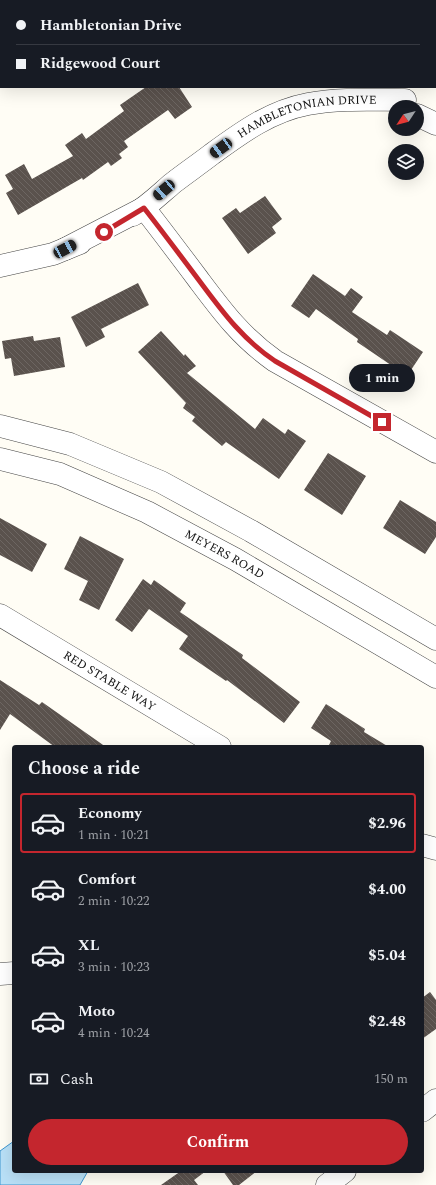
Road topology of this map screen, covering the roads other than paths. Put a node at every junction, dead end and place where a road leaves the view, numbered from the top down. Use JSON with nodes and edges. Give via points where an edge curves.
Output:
{"nodes":[{"id":1,"x":388,"y":101,"type":"edge"},
{"id":2,"x":424,"y":115,"type":"edge"},
{"id":3,"x":436,"y":124,"type":"edge"},
{"id":4,"x":144,"y":208,"type":"junction"},
{"id":5,"x":0,"y":266,"type":"edge"},
{"id":6,"x":0,"y":426,"type":"edge"},
{"id":7,"x":436,"y":452,"type":"edge"},
{"id":8,"x":0,"y":459,"type":"edge"},
{"id":9,"x":0,"y":615,"type":"edge"},
{"id":10,"x":436,"y":639,"type":"edge"},
{"id":11,"x":436,"y":677,"type":"edge"},
{"id":12,"x":217,"y":745,"type":"edge"},
{"id":13,"x":424,"y":846,"type":"edge"},
{"id":14,"x":436,"y":849,"type":"edge"},
{"id":15,"x":12,"y":973,"type":"edge"},
{"id":16,"x":0,"y":974,"type":"edge"},
{"id":17,"x":436,"y":1100,"type":"edge"},
{"id":18,"x":424,"y":1109,"type":"edge"},
{"id":19,"x":342,"y":1173,"type":"edge"},
{"id":20,"x":327,"y":1185,"type":"edge"}],
"edges":[{"from":1,"to":4,"type":"street","name":"HAMBLETONIAN DRIVE","via":[[336,100],[308,104],[270,117],[238,135],[174,182]]},
{"from":2,"to":3,"type":"street","name":"HAMBLETONIAN DRIVE"},
{"from":4,"to":5,"type":"street","name":"HAMBLETONIAN DRIVE","via":[[65,249],[33,260]]},
{"from":4,"to":7,"type":"street","via":[[224,314],[259,350]]},
{"from":6,"to":10,"type":"street","via":[[70,444],[161,482],[251,530]]},
{"from":8,"to":11,"type":"street","name":"MEYERS ROAD","via":[[60,474],[147,512],[235,559]]},
{"from":9,"to":12,"type":"street","name":"RED STABLE WAY"},
{"from":13,"to":14,"type":"street"},
{"from":15,"to":16,"type":"street"},
{"from":17,"to":18,"type":"street"},
{"from":19,"to":20,"type":"street"}]}
